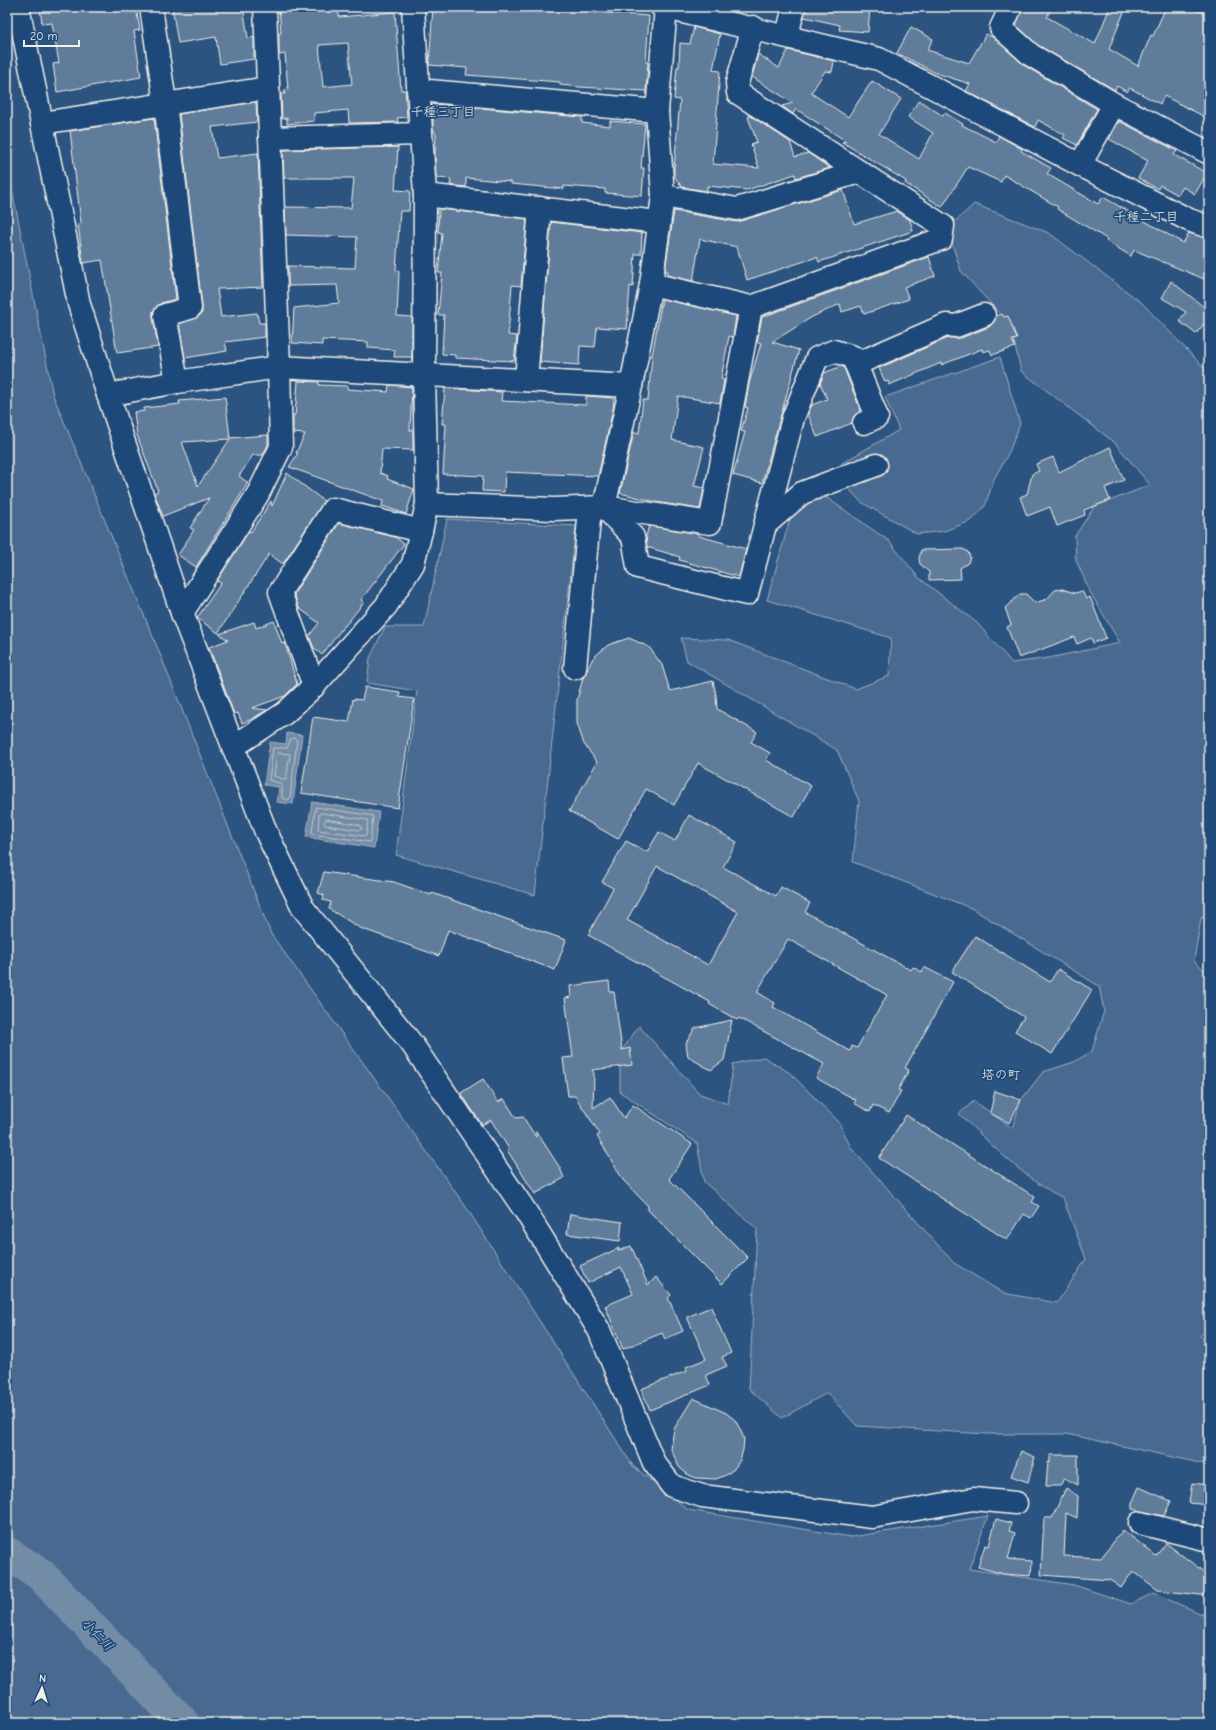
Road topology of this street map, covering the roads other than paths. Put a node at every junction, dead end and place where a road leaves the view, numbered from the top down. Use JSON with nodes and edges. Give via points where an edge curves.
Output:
{"nodes":[{"id":1,"x":18,"y":7,"type":"edge"},
{"id":2,"x":151,"y":7,"type":"edge"},
{"id":3,"x":265,"y":7,"type":"edge"},
{"id":4,"x":413,"y":7,"type":"edge"},
{"id":5,"x":662,"y":7,"type":"edge"},
{"id":6,"x":666,"y":7,"type":"edge"},
{"id":7,"x":794,"y":7,"type":"edge"},
{"id":8,"x":1011,"y":7,"type":"edge"},
{"id":9,"x":753,"y":27,"type":"junction"},
{"id":10,"x":787,"y":35,"type":"junction"},
{"id":11,"x":268,"y":88,"type":"junction"},
{"id":12,"x":418,"y":90,"type":"junction"},
{"id":13,"x":165,"y":103,"type":"junction"},
{"id":14,"x":1114,"y":104,"type":"junction"},
{"id":15,"x":657,"y":111,"type":"junction"},
{"id":16,"x":42,"y":123,"type":"junction"},
{"id":17,"x":421,"y":134,"type":"junction"},
{"id":18,"x":270,"y":138,"type":"junction"},
{"id":19,"x":1209,"y":153,"type":"edge"},
{"id":20,"x":1080,"y":165,"type":"junction"},
{"id":21,"x":859,"y":172,"type":"junction"},
{"id":22,"x":425,"y":195,"type":"junction"},
{"id":23,"x":662,"y":196,"type":"junction"},
{"id":24,"x":540,"y":208,"type":"junction"},
{"id":25,"x":658,"y":222,"type":"junction"},
{"id":26,"x":1209,"y":227,"type":"edge"},
{"id":27,"x":651,"y":284,"type":"junction"},
{"id":28,"x":750,"y":307,"type":"junction"},
{"id":29,"x":984,"y":315,"type":"dead end"},
{"id":30,"x":855,"y":363,"type":"junction"},
{"id":31,"x":279,"y":367,"type":"junction"},
{"id":32,"x":424,"y":375,"type":"junction"},
{"id":33,"x":526,"y":380,"type":"junction"},
{"id":34,"x":177,"y":382,"type":"junction"},
{"id":35,"x":631,"y":386,"type":"junction"},
{"id":36,"x":108,"y":395,"type":"junction"},
{"id":37,"x":864,"y":423,"type":"dead end"},
{"id":38,"x":876,"y":465,"type":"dead end"},
{"id":39,"x":427,"y":504,"type":"junction"},
{"id":40,"x":597,"y":508,"type":"junction"},
{"id":41,"x":766,"y":524,"type":"junction"},
{"id":42,"x":421,"y":532,"type":"junction"},
{"id":43,"x":182,"y":613,"type":"junction"},
{"id":44,"x":575,"y":668,"type":"dead end"},
{"id":45,"x":314,"y":686,"type":"junction"},
{"id":46,"x":233,"y":747,"type":"junction"},
{"id":47,"x":1016,"y":1503,"type":"dead end"},
{"id":48,"x":1140,"y":1523,"type":"dead end"},
{"id":49,"x":1209,"y":1540,"type":"edge"}],
"edges":[{"from":1,"to":16,"type":"street"},
{"from":2,"to":13,"type":"street"},
{"from":3,"to":11,"type":"street"},
{"from":4,"to":12,"type":"street"},
{"from":5,"to":6,"type":"street"},
{"from":6,"to":9,"type":"street"},
{"from":6,"to":15,"type":"street"},
{"from":7,"to":10,"type":"street"},
{"from":8,"to":14,"type":"street","via":[[1001,28],[1031,56]]},
{"from":9,"to":10,"type":"street"},
{"from":9,"to":21,"type":"street","via":[[737,83],[738,93]]},
{"from":10,"to":20,"type":"street","via":[[879,59]]},
{"from":11,"to":13,"type":"street"},
{"from":11,"to":18,"type":"street"},
{"from":12,"to":15,"type":"street"},
{"from":12,"to":17,"type":"street"},
{"from":13,"to":16,"type":"street"},
{"from":13,"to":34,"type":"street","via":[[190,308],[165,315]]},
{"from":14,"to":19,"type":"street"},
{"from":14,"to":20,"type":"street"},
{"from":15,"to":23,"type":"street"},
{"from":16,"to":36,"type":"street","via":[[79,304]]},
{"from":17,"to":18,"type":"street"},
{"from":17,"to":22,"type":"street"},
{"from":18,"to":31,"type":"street"},
{"from":20,"to":26,"type":"street","via":[[1189,220]]},
{"from":21,"to":23,"type":"street","via":[[736,209]]},
{"from":21,"to":28,"type":"street","via":[[943,226],[941,239]]},
{"from":22,"to":24,"type":"street"},
{"from":22,"to":32,"type":"street"},
{"from":23,"to":25,"type":"street"},
{"from":24,"to":25,"type":"street"},
{"from":24,"to":33,"type":"street"},
{"from":25,"to":27,"type":"street"},
{"from":27,"to":28,"type":"street"},
{"from":27,"to":35,"type":"street"},
{"from":28,"to":40,"type":"street","via":[[710,523]]},
{"from":29,"to":30,"type":"street","via":[[956,326],[946,325]]},
{"from":30,"to":37,"type":"street","via":[[877,417]]},
{"from":30,"to":41,"type":"street","via":[[853,357],[834,351],[817,358],[793,418]]},
{"from":31,"to":32,"type":"street"},
{"from":31,"to":34,"type":"street"},
{"from":31,"to":43,"type":"street","via":[[281,447],[258,494]]},
{"from":32,"to":33,"type":"street"},
{"from":32,"to":39,"type":"street"},
{"from":33,"to":35,"type":"street"},
{"from":34,"to":36,"type":"street"},
{"from":35,"to":40,"type":"street"},
{"from":36,"to":43,"type":"street"},
{"from":38,"to":41,"type":"street","via":[[802,493]]},
{"from":39,"to":40,"type":"street","via":[[554,509]]},
{"from":39,"to":42,"type":"street"},
{"from":40,"to":41,"type":"street","via":[[633,537],[638,567],[747,594]]},
{"from":40,"to":44,"type":"street"},
{"from":42,"to":45,"type":"street","via":[[413,564],[386,606]]},
{"from":42,"to":45,"type":"street","via":[[333,509],[280,592]]},
{"from":43,"to":46,"type":"street"},
{"from":45,"to":46,"type":"street","via":[[285,713]]},
{"from":46,"to":47,"type":"street","via":[[266,832],[303,908],[412,1044],[526,1212],[599,1330],[654,1463],[672,1486],[702,1496],[872,1517],[973,1499]]},
{"from":48,"to":49,"type":"street"}]}
